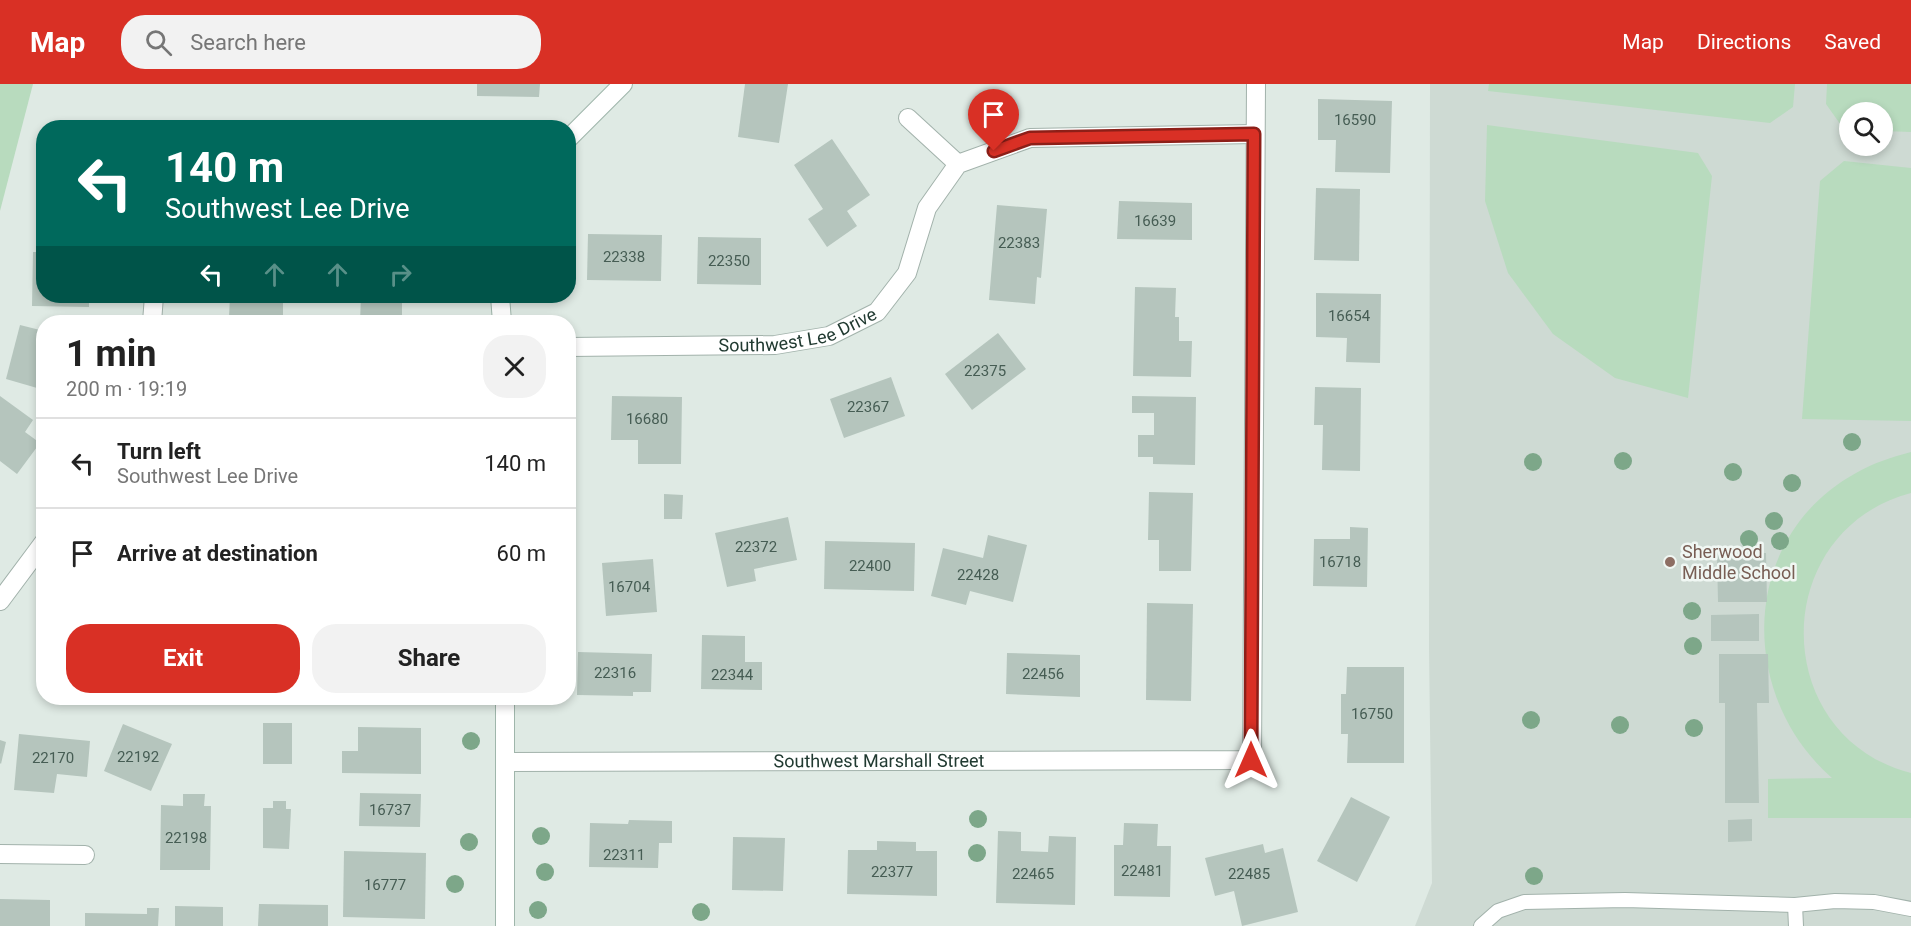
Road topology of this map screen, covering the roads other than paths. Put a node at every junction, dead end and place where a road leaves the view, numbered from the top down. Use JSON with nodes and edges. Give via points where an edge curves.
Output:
{"nodes":[{"id":1,"x":623,"y":84,"type":"edge"},
{"id":2,"x":1256,"y":84,"type":"edge"},
{"id":3,"x":908,"y":117,"type":"dead end"},
{"id":4,"x":576,"y":131,"type":"edge"},
{"id":5,"x":1254,"y":134,"type":"junction"},
{"id":6,"x":958,"y":164,"type":"junction"},
{"id":7,"x":576,"y":347,"type":"edge"},
{"id":8,"x":36,"y":553,"type":"edge"},
{"id":9,"x":0,"y":601,"type":"edge"},
{"id":10,"x":505,"y":705,"type":"edge"},
{"id":11,"x":505,"y":762,"type":"junction"},
{"id":12,"x":0,"y":854,"type":"edge"},
{"id":13,"x":85,"y":855,"type":"dead end"},
{"id":14,"x":1795,"y":905,"type":"junction"},
{"id":15,"x":1911,"y":909,"type":"edge"},
{"id":16,"x":505,"y":926,"type":"edge"},
{"id":17,"x":1481,"y":926,"type":"edge"},
{"id":18,"x":1796,"y":926,"type":"edge"}],
"edges":[{"from":1,"to":4,"type":"street"},
{"from":2,"to":5,"type":"street"},
{"from":3,"to":6,"type":"street"},
{"from":5,"to":6,"type":"street","via":[[1030,138]]},
{"from":5,"to":11,"type":"street","name":"Southwest Marshall Street","via":[[1251,760]]},
{"from":6,"to":7,"type":"street","name":"Southwest Lee Drive","via":[[927,208],[907,273],[877,312],[829,336],[776,345]]},
{"from":8,"to":9,"type":"street"},
{"from":10,"to":11,"type":"street"},
{"from":11,"to":16,"type":"street"},
{"from":12,"to":13,"type":"street"},
{"from":14,"to":15,"type":"lane","via":[[1874,902]]},
{"from":14,"to":17,"type":"lane","via":[[1625,900],[1524,902],[1498,911]]},
{"from":14,"to":18,"type":"lane"}]}
